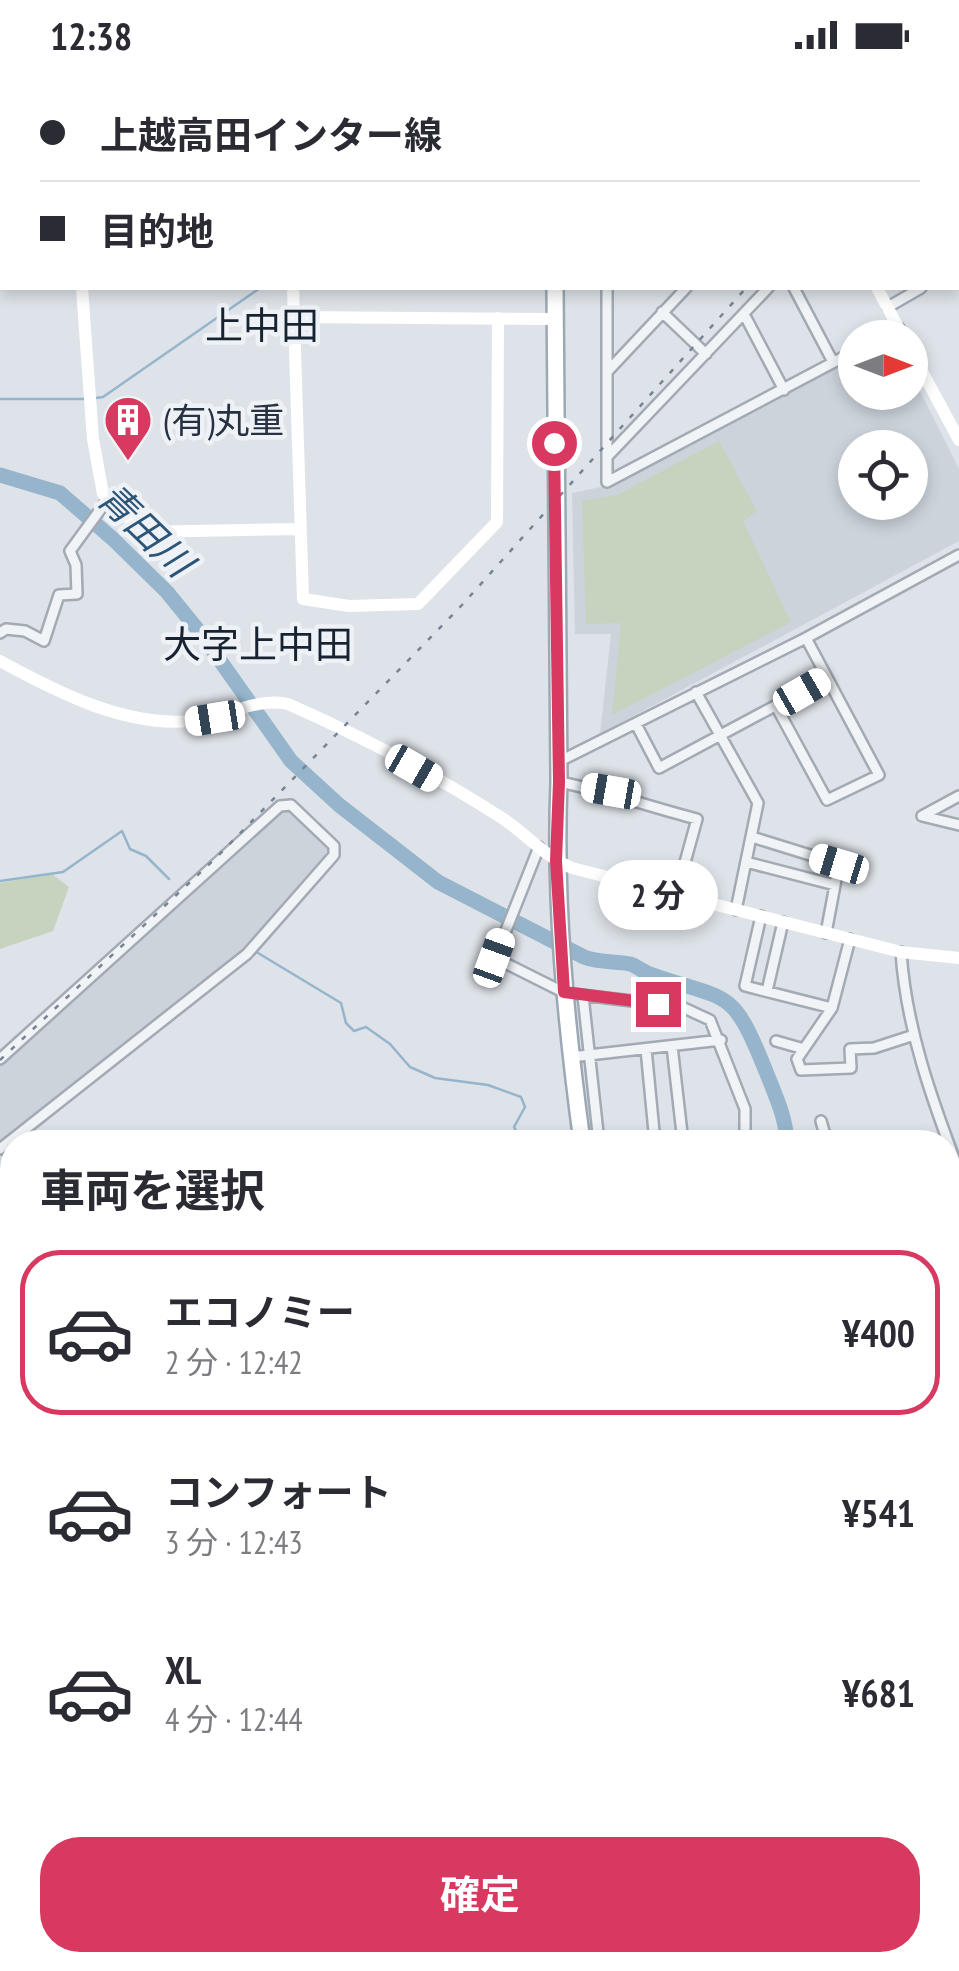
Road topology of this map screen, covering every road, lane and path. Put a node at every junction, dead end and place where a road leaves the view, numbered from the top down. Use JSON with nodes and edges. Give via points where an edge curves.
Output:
{"nodes":[{"id":1,"x":82,"y":290,"type":"edge"},
{"id":2,"x":293,"y":290,"type":"edge"},
{"id":3,"x":555,"y":290,"type":"edge"},
{"id":4,"x":608,"y":290,"type":"edge"},
{"id":5,"x":684,"y":290,"type":"edge"},
{"id":6,"x":766,"y":290,"type":"edge"},
{"id":7,"x":795,"y":290,"type":"edge"},
{"id":8,"x":878,"y":290,"type":"edge"},
{"id":9,"x":918,"y":290,"type":"edge"},
{"id":10,"x":888,"y":307,"type":"junction"},
{"id":11,"x":662,"y":312,"type":"junction"},
{"id":12,"x":744,"y":314,"type":"junction"},
{"id":13,"x":295,"y":317,"type":"junction"},
{"id":14,"x":498,"y":318,"type":"junction"},
{"id":15,"x":555,"y":319,"type":"junction"},
{"id":16,"x":894,"y":320,"type":"edge"},
{"id":17,"x":706,"y":354,"type":"junction"},
{"id":18,"x":838,"y":359,"type":"edge"},
{"id":19,"x":833,"y":362,"type":"junction"},
{"id":20,"x":607,"y":372,"type":"junction"},
{"id":21,"x":928,"y":383,"type":"edge"},
{"id":22,"x":784,"y":390,"type":"junction"},
{"id":23,"x":959,"y":440,"type":"edge"},
{"id":24,"x":607,"y":457,"type":"junction"},
{"id":25,"x":108,"y":499,"type":"junction"},
{"id":26,"x":298,"y":528,"type":"junction"},
{"id":27,"x":959,"y":555,"type":"edge"},
{"id":28,"x":0,"y":633,"type":"edge"},
{"id":29,"x":806,"y":638,"type":"junction"},
{"id":30,"x":0,"y":661,"type":"edge"},
{"id":31,"x":827,"y":678,"type":"junction"},
{"id":32,"x":696,"y":692,"type":"junction"},
{"id":33,"x":776,"y":706,"type":"junction"},
{"id":34,"x":636,"y":724,"type":"junction"},
{"id":35,"x":718,"y":736,"type":"junction"},
{"id":36,"x":558,"y":762,"type":"junction"},
{"id":37,"x":559,"y":782,"type":"junction"},
{"id":38,"x":959,"y":796,"type":"edge"},
{"id":39,"x":959,"y":826,"type":"edge"},
{"id":40,"x":752,"y":836,"type":"junction"},
{"id":41,"x":539,"y":846,"type":"junction"},
{"id":42,"x":556,"y":861,"type":"junction"},
{"id":43,"x":746,"y":862,"type":"junction"},
{"id":44,"x":835,"y":885,"type":"junction"},
{"id":45,"x":676,"y":894,"type":"junction"},
{"id":46,"x":736,"y":910,"type":"junction"},
{"id":47,"x":761,"y":916,"type":"junction"},
{"id":48,"x":784,"y":922,"type":"junction"},
{"id":49,"x":826,"y":932,"type":"junction"},
{"id":50,"x":850,"y":939,"type":"junction"},
{"id":51,"x":901,"y":952,"type":"junction"},
{"id":52,"x":959,"y":958,"type":"edge"},
{"id":53,"x":564,"y":984,"type":"junction"},
{"id":54,"x":766,"y":992,"type":"junction"},
{"id":55,"x":583,"y":996,"type":"junction"},
{"id":56,"x":832,"y":1008,"type":"junction"},
{"id":57,"x":914,"y":1036,"type":"junction"},
{"id":58,"x":721,"y":1040,"type":"junction"},
{"id":59,"x":776,"y":1040,"type":"dead end"},
{"id":60,"x":672,"y":1046,"type":"junction"},
{"id":61,"x":646,"y":1048,"type":"junction"},
{"id":62,"x":804,"y":1049,"type":"junction"},
{"id":63,"x":589,"y":1055,"type":"junction"},
{"id":64,"x":570,"y":1057,"type":"junction"},
{"id":65,"x":0,"y":1059,"type":"edge"},
{"id":66,"x":821,"y":1121,"type":"dead end"},
{"id":67,"x":24,"y":1130,"type":"edge"},
{"id":68,"x":580,"y":1130,"type":"edge"},
{"id":69,"x":598,"y":1130,"type":"edge"},
{"id":70,"x":654,"y":1130,"type":"edge"},
{"id":71,"x":682,"y":1130,"type":"edge"},
{"id":72,"x":746,"y":1130,"type":"edge"},
{"id":73,"x":824,"y":1130,"type":"edge"},
{"id":74,"x":945,"y":1130,"type":"edge"}],
"edges":[{"from":1,"to":25,"type":"street","via":[[93,438]]},
{"from":2,"to":13,"type":"street"},
{"from":3,"to":15,"type":"main road"},
{"from":4,"to":20,"type":"street"},
{"from":5,"to":11,"type":"street"},
{"from":6,"to":12,"type":"street"},
{"from":7,"to":19,"type":"street"},
{"from":8,"to":10,"type":"street"},
{"from":9,"to":10,"type":"street"},
{"from":10,"to":16,"type":"street"},
{"from":11,"to":17,"type":"street"},
{"from":11,"to":20,"type":"street"},
{"from":12,"to":17,"type":"street"},
{"from":12,"to":22,"type":"street"},
{"from":13,"to":14,"type":"street"},
{"from":13,"to":26,"type":"street"},
{"from":14,"to":15,"type":"street"},
{"from":14,"to":26,"type":"street","via":[[497,522],[418,604],[303,599]]},
{"from":15,"to":36,"type":"main road"},
{"from":17,"to":24,"type":"street"},
{"from":18,"to":19,"type":"street"},
{"from":19,"to":22,"type":"street"},
{"from":20,"to":24,"type":"street"},
{"from":21,"to":23,"type":"street"},
{"from":22,"to":24,"type":"street","via":[[607,482]]},
{"from":25,"to":26,"type":"street","via":[[143,532]]},
{"from":25,"to":28,"type":"street","via":[[70,550],[76,594],[59,595],[44,641],[25,631]]},
{"from":27,"to":29,"type":"street"},
{"from":29,"to":31,"type":"street"},
{"from":29,"to":32,"type":"street"},
{"from":30,"to":41,"type":"street","via":[[72,699],[154,719],[186,722],[282,702],[474,802]]},
{"from":31,"to":33,"type":"street"},
{"from":31,"to":33,"type":"street","via":[[878,775],[827,800]]},
{"from":32,"to":34,"type":"street"},
{"from":32,"to":35,"type":"street"},
{"from":33,"to":35,"type":"street"},
{"from":34,"to":35,"type":"street","via":[[660,768]]},
{"from":34,"to":36,"type":"street"},
{"from":35,"to":40,"type":"street","via":[[758,803]]},
{"from":36,"to":37,"type":"main road"},
{"from":37,"to":42,"type":"main road"},
{"from":37,"to":45,"type":"street","via":[[698,819]]},
{"from":38,"to":39,"type":"street","via":[[922,816]]},
{"from":40,"to":43,"type":"street"},
{"from":40,"to":44,"type":"street","via":[[839,864]]},
{"from":41,"to":42,"type":"street"},
{"from":41,"to":53,"type":"street","via":[[494,958]]},
{"from":42,"to":45,"type":"street"},
{"from":42,"to":53,"type":"main road"},
{"from":43,"to":44,"type":"street"},
{"from":43,"to":46,"type":"street"},
{"from":44,"to":49,"type":"street"},
{"from":45,"to":46,"type":"street"},
{"from":46,"to":47,"type":"street"},
{"from":47,"to":48,"type":"street"},
{"from":47,"to":54,"type":"street","via":[[744,986]]},
{"from":48,"to":49,"type":"street"},
{"from":48,"to":54,"type":"street"},
{"from":49,"to":50,"type":"street"},
{"from":50,"to":51,"type":"street"},
{"from":50,"to":56,"type":"street"},
{"from":51,"to":52,"type":"street"},
{"from":51,"to":57,"type":"street"},
{"from":53,"to":55,"type":"street"},
{"from":53,"to":64,"type":"main road"},
{"from":54,"to":56,"type":"street"},
{"from":55,"to":58,"type":"street","via":[[694,1009]]},
{"from":55,"to":63,"type":"street"},
{"from":56,"to":62,"type":"street"},
{"from":57,"to":62,"type":"street","via":[[850,1049],[851,1068],[801,1070],[797,1059]]},
{"from":57,"to":74,"type":"street"},
{"from":58,"to":60,"type":"street"},
{"from":58,"to":72,"type":"street","via":[[746,1109]]},
{"from":59,"to":62,"type":"street"},
{"from":60,"to":61,"type":"street"},
{"from":60,"to":71,"type":"street"},
{"from":61,"to":63,"type":"street"},
{"from":61,"to":70,"type":"street"},
{"from":63,"to":64,"type":"street"},
{"from":63,"to":69,"type":"street"},
{"from":64,"to":68,"type":"main road"},
{"from":65,"to":67,"type":"street","via":[[280,806],[291,806],[334,846],[334,855],[248,954]]},
{"from":66,"to":73,"type":"street"}]}
